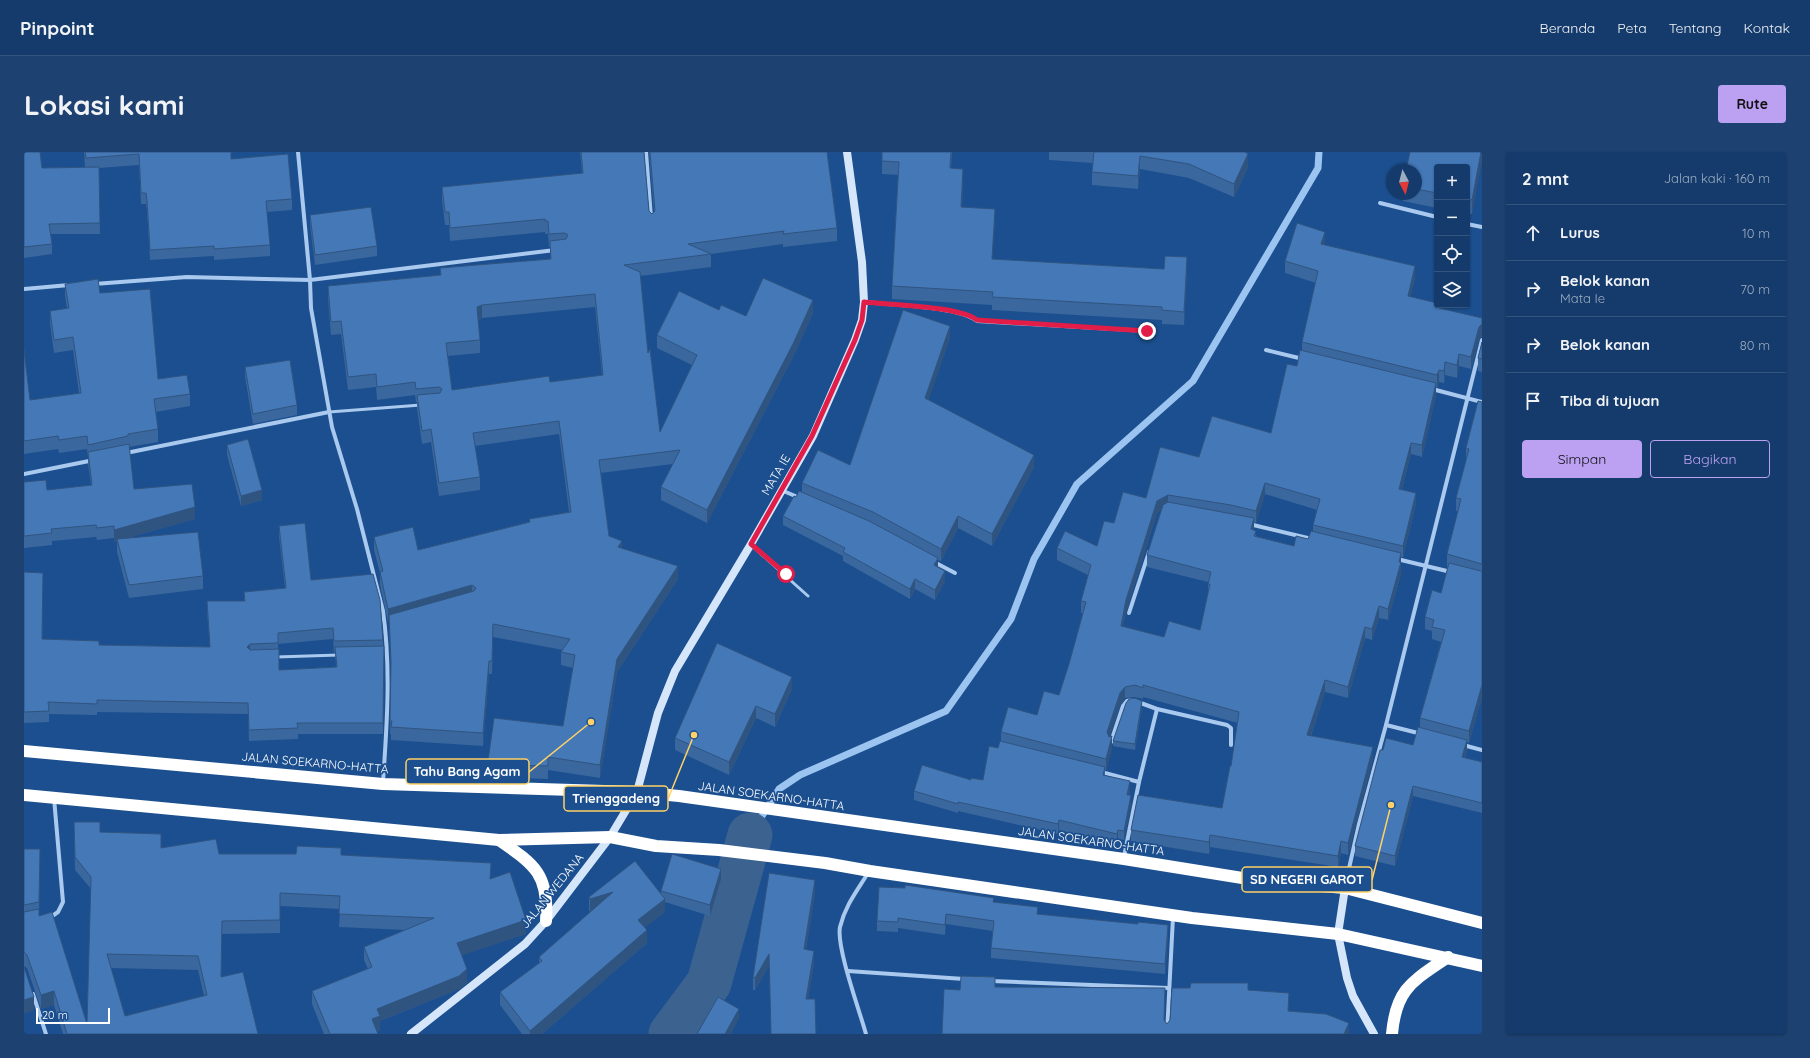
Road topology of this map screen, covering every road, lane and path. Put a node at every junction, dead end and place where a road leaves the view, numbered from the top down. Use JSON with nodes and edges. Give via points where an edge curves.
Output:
{"nodes":[{"id":1,"x":298,"y":152,"type":"edge"},
{"id":2,"x":646,"y":152,"type":"edge"},
{"id":3,"x":847,"y":152,"type":"edge"},
{"id":4,"x":1380,"y":203,"type":"dead end"},
{"id":5,"x":1434,"y":216,"type":"edge"},
{"id":6,"x":652,"y":224,"type":"edge"},
{"id":7,"x":1470,"y":225,"type":"edge"},
{"id":8,"x":1482,"y":227,"type":"edge"},
{"id":9,"x":557,"y":250,"type":"edge"},
{"id":10,"x":310,"y":280,"type":"junction"},
{"id":11,"x":86,"y":284,"type":"edge"},
{"id":12,"x":78,"y":285,"type":"edge"},
{"id":13,"x":24,"y":289,"type":"edge"},
{"id":14,"x":864,"y":302,"type":"junction"},
{"id":15,"x":1147,"y":331,"type":"dead end"},
{"id":16,"x":1482,"y":340,"type":"edge"},
{"id":17,"x":1266,"y":350,"type":"dead end"},
{"id":18,"x":1305,"y":359,"type":"edge"},
{"id":19,"x":1429,"y":389,"type":"edge"},
{"id":20,"x":1467,"y":398,"type":"junction"},
{"id":21,"x":1482,"y":402,"type":"edge"},
{"id":22,"x":423,"y":404,"type":"edge"},
{"id":23,"x":329,"y":412,"type":"junction"},
{"id":24,"x":118,"y":455,"type":"edge"},
{"id":25,"x":102,"y":458,"type":"edge"},
{"id":26,"x":24,"y":474,"type":"edge"},
{"id":27,"x":781,"y":490,"type":"junction"},
{"id":28,"x":808,"y":502,"type":"edge"},
{"id":29,"x":1245,"y":523,"type":"edge"},
{"id":30,"x":1320,"y":541,"type":"edge"},
{"id":31,"x":751,"y":544,"type":"junction"},
{"id":32,"x":1150,"y":546,"type":"edge"},
{"id":33,"x":1388,"y":557,"type":"edge"},
{"id":34,"x":927,"y":558,"type":"edge"},
{"id":35,"x":1426,"y":566,"type":"junction"},
{"id":36,"x":955,"y":573,"type":"dead end"},
{"id":37,"x":1454,"y":573,"type":"edge"},
{"id":38,"x":808,"y":596,"type":"dead end"},
{"id":39,"x":1129,"y":613,"type":"dead end"},
{"id":40,"x":392,"y":624,"type":"edge"},
{"id":41,"x":385,"y":626,"type":"junction"},
{"id":42,"x":379,"y":654,"type":"edge"},
{"id":43,"x":386,"y":654,"type":"junction"},
{"id":44,"x":341,"y":655,"type":"edge"},
{"id":45,"x":273,"y":657,"type":"edge"},
{"id":46,"x":1156,"y":709,"type":"junction"},
{"id":47,"x":1386,"y":725,"type":"junction"},
{"id":48,"x":1430,"y":737,"type":"edge"},
{"id":49,"x":1460,"y":744,"type":"edge"},
{"id":50,"x":1110,"y":745,"type":"edge"},
{"id":51,"x":1231,"y":745,"type":"dead end"},
{"id":52,"x":1482,"y":750,"type":"edge"},
{"id":53,"x":24,"y":751,"type":"edge"},
{"id":54,"x":1092,"y":770,"type":"edge"},
{"id":55,"x":1139,"y":782,"type":"junction"},
{"id":56,"x":383,"y":784,"type":"junction"},
{"id":57,"x":637,"y":792,"type":"junction"},
{"id":58,"x":24,"y":795,"type":"edge"},
{"id":59,"x":54,"y":798,"type":"junction"},
{"id":60,"x":610,"y":837,"type":"junction"},
{"id":61,"x":499,"y":840,"type":"junction"},
{"id":62,"x":1124,"y":859,"type":"junction"},
{"id":63,"x":870,"y":871,"type":"junction"},
{"id":64,"x":1345,"y":888,"type":"junction"},
{"id":65,"x":1174,"y":915,"type":"junction"},
{"id":66,"x":41,"y":920,"type":"edge"},
{"id":67,"x":546,"y":921,"type":"junction"},
{"id":68,"x":1482,"y":923,"type":"edge"},
{"id":69,"x":1338,"y":934,"type":"junction"},
{"id":70,"x":1448,"y":957,"type":"junction"},
{"id":71,"x":1482,"y":966,"type":"edge"},
{"id":72,"x":848,"y":971,"type":"junction"},
{"id":73,"x":971,"y":979,"type":"edge"},
{"id":74,"x":987,"y":980,"type":"edge"},
{"id":75,"x":1168,"y":988,"type":"junction"},
{"id":76,"x":31,"y":989,"type":"edge"},
{"id":77,"x":46,"y":1034,"type":"edge"},
{"id":78,"x":412,"y":1034,"type":"edge"},
{"id":79,"x":866,"y":1034,"type":"edge"},
{"id":80,"x":1167,"y":1034,"type":"edge"},
{"id":81,"x":1374,"y":1034,"type":"edge"},
{"id":82,"x":1392,"y":1034,"type":"edge"}],
"edges":[{"from":1,"to":10,"type":"street"},
{"from":2,"to":6,"type":"street"},
{"from":3,"to":14,"type":"street","name":"MATA IE","via":[[862,262]]},
{"from":4,"to":5,"type":"street"},
{"from":7,"to":8,"type":"street"},
{"from":9,"to":10,"type":"street"},
{"from":10,"to":11,"type":"street","via":[[187,277]]},
{"from":10,"to":23,"type":"street","via":[[311,308]]},
{"from":12,"to":13,"type":"street"},
{"from":14,"to":15,"type":"street","via":[[950,311],[977,320]]},
{"from":14,"to":27,"type":"street","name":"MATA IE","via":[[862,320],[852,347],[812,436]]},
{"from":16,"to":20,"type":"street"},
{"from":17,"to":18,"type":"street"},
{"from":19,"to":20,"type":"street"},
{"from":20,"to":21,"type":"street"},
{"from":20,"to":35,"type":"street"},
{"from":22,"to":23,"type":"lane"},
{"from":23,"to":24,"type":"street"},
{"from":23,"to":41,"type":"street"},
{"from":25,"to":26,"type":"street"},
{"from":27,"to":28,"type":"street"},
{"from":27,"to":31,"type":"street","name":"MATA IE"},
{"from":29,"to":30,"type":"street"},
{"from":31,"to":38,"type":"lane"},
{"from":31,"to":57,"type":"street","name":"MATA IE","via":[[675,671],[658,713]]},
{"from":32,"to":39,"type":"street"},
{"from":33,"to":35,"type":"street"},
{"from":34,"to":36,"type":"street"},
{"from":35,"to":37,"type":"street"},
{"from":35,"to":47,"type":"street"},
{"from":40,"to":41,"type":"lane"},
{"from":41,"to":43,"type":"street"},
{"from":42,"to":43,"type":"lane"},
{"from":43,"to":56,"type":"street","via":[[388,704]]},
{"from":44,"to":45,"type":"lane"},
{"from":46,"to":50,"type":"street","via":[[1135,700],[1126,701]]},
{"from":46,"to":51,"type":"street","via":[[1227,725],[1231,728]]},
{"from":46,"to":55,"type":"street"},
{"from":47,"to":48,"type":"street"},
{"from":47,"to":64,"type":"street","via":[[1359,824]]},
{"from":49,"to":52,"type":"street"},
{"from":53,"to":56,"type":"highway","name":"JALAN SOEKARNO-HATTA"},
{"from":54,"to":55,"type":"street"},
{"from":55,"to":62,"type":"street"},
{"from":56,"to":57,"type":"highway","name":"JALAN SOEKARNO-HATTA"},
{"from":57,"to":60,"type":"street","name":"JALAN WEDANA"},
{"from":57,"to":62,"type":"highway","name":"JALAN SOEKARNO-HATTA"},
{"from":58,"to":59,"type":"highway"},
{"from":59,"to":61,"type":"highway"},
{"from":59,"to":66,"type":"street","via":[[63,902],[58,912],[47,920]]},
{"from":60,"to":61,"type":"highway"},
{"from":60,"to":63,"type":"highway","via":[[656,846],[719,850]]},
{"from":60,"to":67,"type":"street","name":"JALAN WEDANA"},
{"from":61,"to":67,"type":"highway","via":[[531,863],[536,871],[546,898]]},
{"from":62,"to":64,"type":"highway","name":"JALAN SOEKARNO-HATTA","via":[[1261,881]]},
{"from":63,"to":65,"type":"highway"},
{"from":63,"to":72,"type":"street","via":[[848,904],[840,929],[841,949]]},
{"from":64,"to":68,"type":"highway","name":"JALAN SOEKARNO-HATTA"},
{"from":64,"to":69,"type":"street"},
{"from":65,"to":69,"type":"highway"},
{"from":65,"to":75,"type":"street"},
{"from":67,"to":78,"type":"street","name":"JALAN WEDANA","via":[[525,944]]},
{"from":69,"to":70,"type":"highway"},
{"from":69,"to":81,"type":"street","via":[[1351,990]]},
{"from":70,"to":71,"type":"highway"},
{"from":70,"to":82,"type":"highway","via":[[1412,982],[1401,996],[1395,1012]]},
{"from":72,"to":73,"type":"street"},
{"from":72,"to":79,"type":"street"},
{"from":74,"to":75,"type":"street"},
{"from":75,"to":80,"type":"street"},
{"from":76,"to":77,"type":"street"}]}
